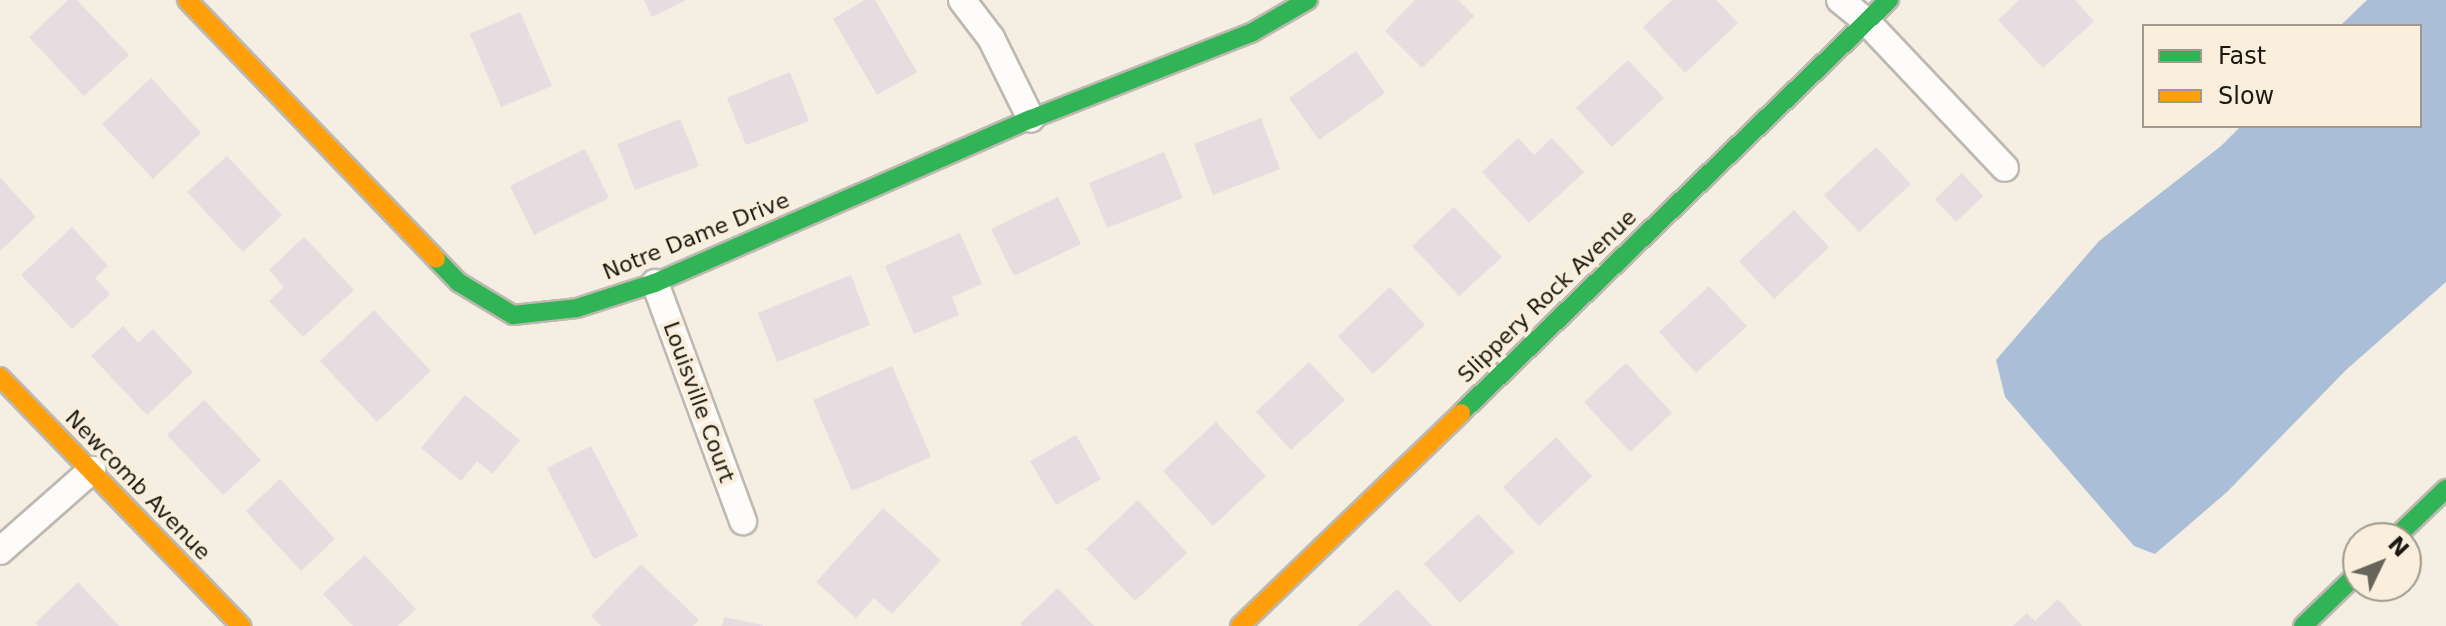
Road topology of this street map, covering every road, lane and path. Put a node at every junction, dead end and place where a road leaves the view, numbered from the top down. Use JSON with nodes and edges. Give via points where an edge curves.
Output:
{"nodes":[{"id":1,"x":187,"y":0,"type":"edge"},
{"id":2,"x":962,"y":0,"type":"edge"},
{"id":3,"x":1308,"y":0,"type":"edge"},
{"id":4,"x":1840,"y":0,"type":"edge"},
{"id":5,"x":1889,"y":0,"type":"edge"},
{"id":6,"x":1866,"y":21,"type":"junction"},
{"id":7,"x":1031,"y":119,"type":"junction"},
{"id":8,"x":2005,"y":168,"type":"dead end"},
{"id":9,"x":655,"y":283,"type":"junction"},
{"id":10,"x":0,"y":377,"type":"edge"},
{"id":11,"x":92,"y":470,"type":"junction"},
{"id":12,"x":2446,"y":489,"type":"edge"},
{"id":13,"x":743,"y":521,"type":"dead end"},
{"id":14,"x":2412,"y":522,"type":"edge"},
{"id":15,"x":0,"y":551,"type":"edge"},
{"id":16,"x":2342,"y":588,"type":"edge"},
{"id":17,"x":241,"y":626,"type":"edge"},
{"id":18,"x":1240,"y":626,"type":"edge"},
{"id":19,"x":2303,"y":626,"type":"edge"}],
"edges":[{"from":1,"to":9,"type":"street","name":"Notre Dame Drive","via":[[458,282],[513,315],[577,308]]},
{"from":2,"to":7,"type":"street","via":[[991,38]]},
{"from":3,"to":7,"type":"street","name":"Notre Dame Drive","via":[[1251,33]]},
{"from":4,"to":6,"type":"street"},
{"from":5,"to":6,"type":"street","name":"Slippery Rock Avenue"},
{"from":6,"to":8,"type":"street"},
{"from":6,"to":18,"type":"street","name":"Slippery Rock Avenue"},
{"from":7,"to":9,"type":"street","name":"Notre Dame Drive"},
{"from":9,"to":13,"type":"street","name":"Louisville Court"},
{"from":10,"to":11,"type":"street","name":"Newcomb Avenue"},
{"from":11,"to":15,"type":"street"},
{"from":11,"to":17,"type":"street","name":"Newcomb Avenue"},
{"from":12,"to":14,"type":"street"},
{"from":16,"to":19,"type":"street"}]}
